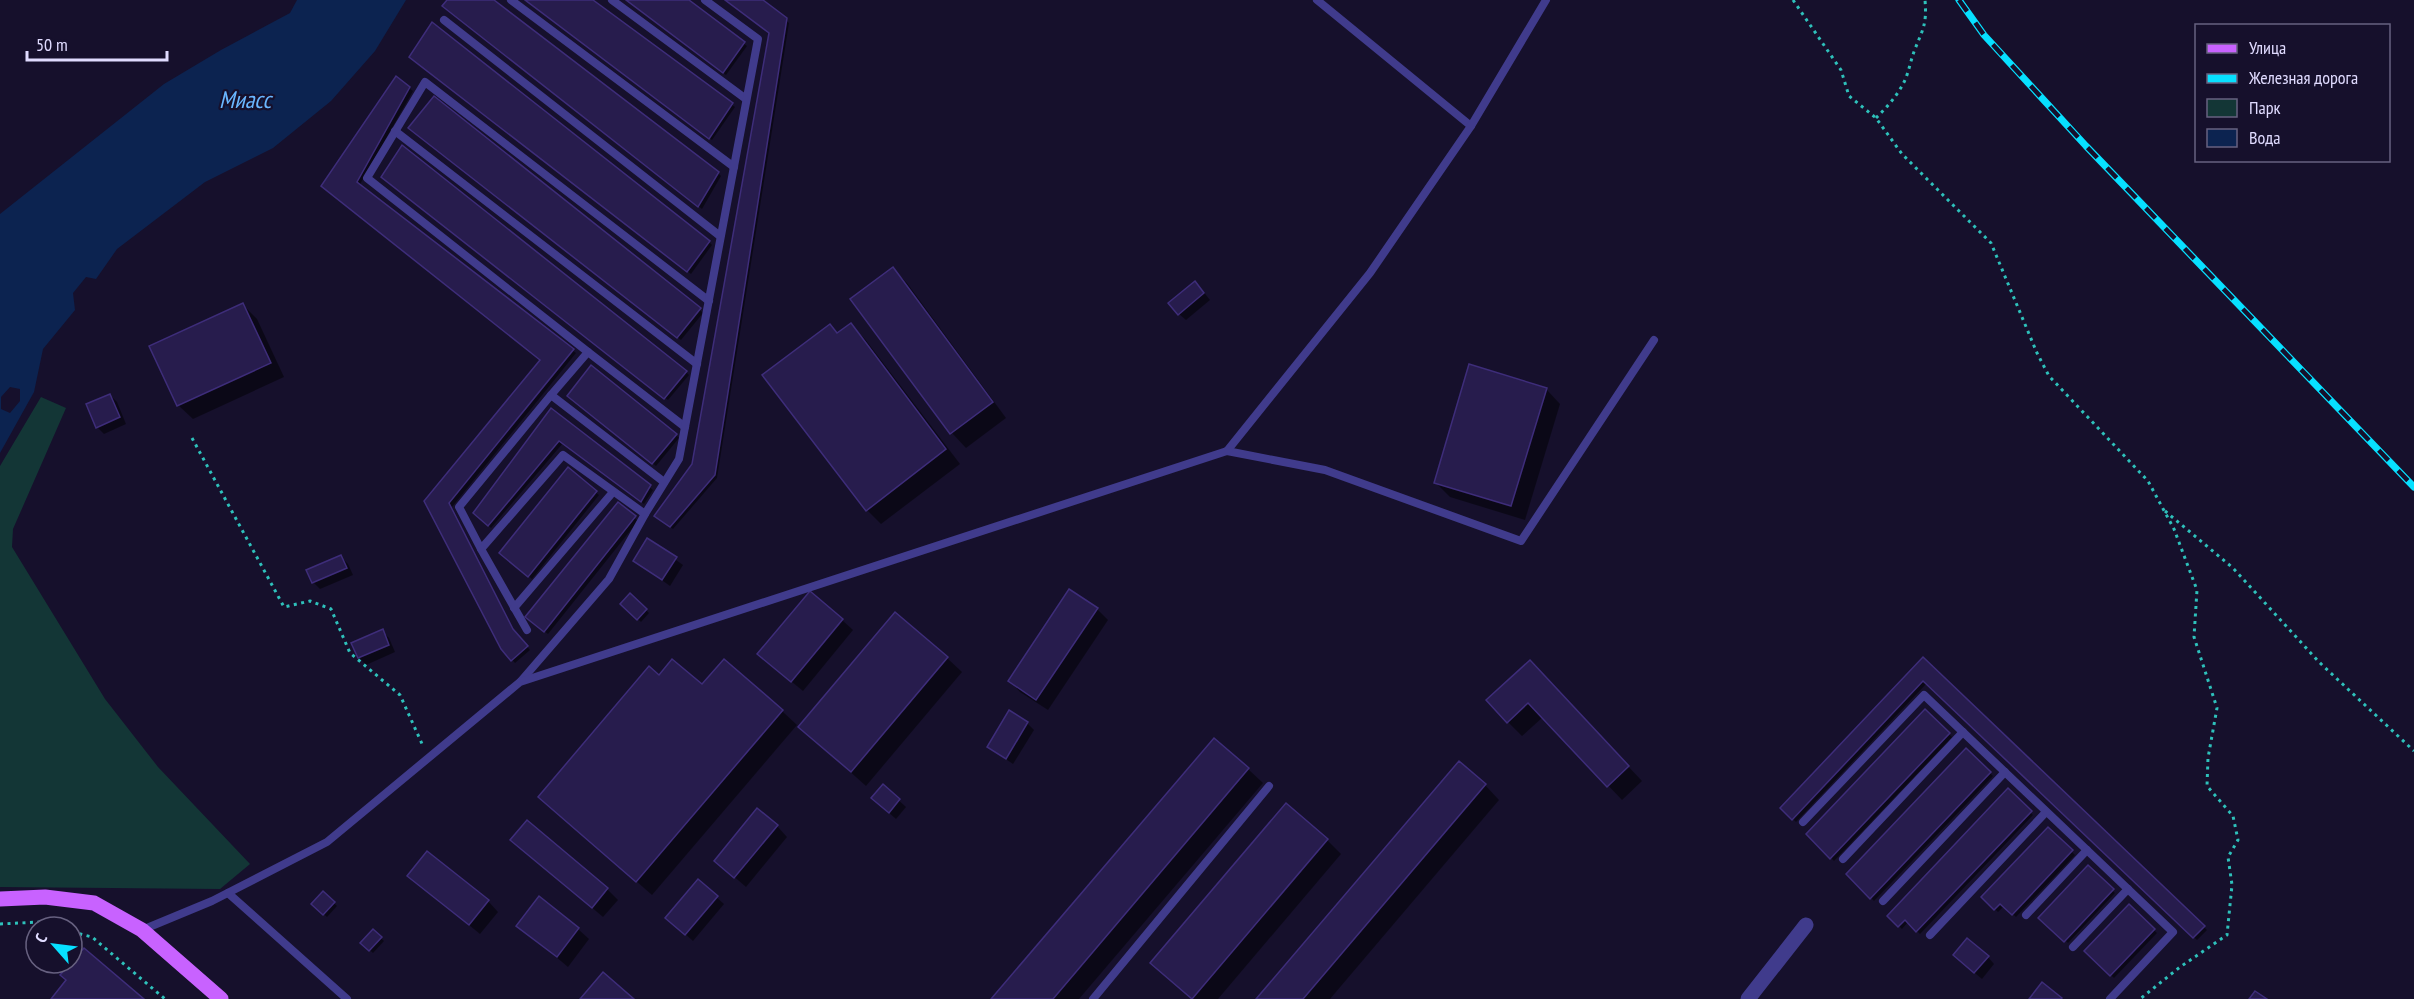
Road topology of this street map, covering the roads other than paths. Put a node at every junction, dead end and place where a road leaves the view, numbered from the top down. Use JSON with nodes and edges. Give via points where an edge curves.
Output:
{"nodes":[{"id":1,"x":511,"y":0,"type":"edge"},
{"id":2,"x":612,"y":0,"type":"edge"},
{"id":3,"x":705,"y":0,"type":"edge"},
{"id":4,"x":1317,"y":0,"type":"edge"},
{"id":5,"x":1546,"y":0,"type":"edge"},
{"id":6,"x":444,"y":20,"type":"dead end"},
{"id":7,"x":746,"y":99,"type":"junction"},
{"id":8,"x":1471,"y":126,"type":"junction"},
{"id":9,"x":395,"y":131,"type":"junction"},
{"id":10,"x":734,"y":167,"type":"junction"},
{"id":11,"x":720,"y":236,"type":"junction"},
{"id":12,"x":709,"y":301,"type":"junction"},
{"id":13,"x":1654,"y":340,"type":"dead end"},
{"id":14,"x":588,"y":352,"type":"junction"},
{"id":15,"x":697,"y":364,"type":"junction"},
{"id":16,"x":551,"y":395,"type":"junction"},
{"id":17,"x":685,"y":427,"type":"junction"},
{"id":18,"x":1227,"y":451,"type":"junction"},
{"id":19,"x":664,"y":482,"type":"junction"},
{"id":20,"x":613,"y":492,"type":"junction"},
{"id":21,"x":645,"y":514,"type":"junction"},
{"id":22,"x":481,"y":549,"type":"junction"},
{"id":23,"x":514,"y":608,"type":"junction"},
{"id":24,"x":527,"y":630,"type":"dead end"},
{"id":25,"x":520,"y":682,"type":"junction"},
{"id":26,"x":1963,"y":732,"type":"junction"},
{"id":27,"x":2005,"y":772,"type":"junction"},
{"id":28,"x":1269,"y":786,"type":"dead end"},
{"id":29,"x":2046,"y":812,"type":"junction"},
{"id":30,"x":1803,"y":822,"type":"dead end"},
{"id":31,"x":2087,"y":850,"type":"junction"},
{"id":32,"x":1843,"y":859,"type":"dead end"},
{"id":33,"x":2128,"y":889,"type":"junction"},
{"id":34,"x":228,"y":893,"type":"junction"},
{"id":35,"x":0,"y":899,"type":"edge"},
{"id":36,"x":1883,"y":901,"type":"dead end"},
{"id":37,"x":2026,"y":915,"type":"dead end"},
{"id":38,"x":1806,"y":925,"type":"dead end"},
{"id":39,"x":141,"y":930,"type":"junction"},
{"id":40,"x":1929,"y":934,"type":"dead end"},
{"id":41,"x":2073,"y":946,"type":"dead end"},
{"id":42,"x":221,"y":999,"type":"edge"},
{"id":43,"x":347,"y":999,"type":"edge"},
{"id":44,"x":1093,"y":999,"type":"edge"},
{"id":45,"x":1748,"y":999,"type":"edge"},
{"id":46,"x":2110,"y":999,"type":"edge"}],
"edges":[{"from":1,"to":10,"type":"lane"},
{"from":2,"to":7,"type":"lane"},
{"from":3,"to":7,"type":"lane","via":[[758,39]]},
{"from":4,"to":8,"type":"lane"},
{"from":5,"to":8,"type":"lane"},
{"from":6,"to":11,"type":"lane"},
{"from":7,"to":10,"type":"lane"},
{"from":8,"to":18,"type":"lane","via":[[1370,273]]},
{"from":9,"to":12,"type":"lane","via":[[425,82]]},
{"from":9,"to":14,"type":"lane","via":[[367,178]]},
{"from":9,"to":15,"type":"lane"},
{"from":10,"to":11,"type":"lane"},
{"from":11,"to":12,"type":"lane"},
{"from":12,"to":15,"type":"lane"},
{"from":13,"to":18,"type":"lane","via":[[1521,541],[1325,470]]},
{"from":14,"to":16,"type":"lane"},
{"from":14,"to":17,"type":"lane"},
{"from":15,"to":17,"type":"lane"},
{"from":16,"to":19,"type":"lane"},
{"from":16,"to":22,"type":"lane","via":[[459,507]]},
{"from":17,"to":19,"type":"lane","via":[[679,459]]},
{"from":18,"to":25,"type":"lane"},
{"from":19,"to":21,"type":"lane"},
{"from":20,"to":21,"type":"lane"},
{"from":20,"to":22,"type":"lane","via":[[563,455]]},
{"from":20,"to":23,"type":"lane"},
{"from":21,"to":25,"type":"lane","via":[[609,579]]},
{"from":22,"to":23,"type":"lane"},
{"from":23,"to":24,"type":"lane"},
{"from":25,"to":34,"type":"lane","via":[[327,842]]},
{"from":26,"to":27,"type":"lane"},
{"from":26,"to":30,"type":"lane","via":[[1924,695]]},
{"from":26,"to":32,"type":"lane"},
{"from":27,"to":29,"type":"lane"},
{"from":27,"to":36,"type":"lane"},
{"from":28,"to":44,"type":"lane"},
{"from":29,"to":31,"type":"lane"},
{"from":29,"to":40,"type":"lane"},
{"from":31,"to":33,"type":"lane"},
{"from":31,"to":37,"type":"lane"},
{"from":33,"to":41,"type":"lane"},
{"from":33,"to":46,"type":"lane","via":[[2173,932]]},
{"from":34,"to":39,"type":"lane"},
{"from":34,"to":43,"type":"lane"},
{"from":35,"to":39,"type":"main road","via":[[45,897],[94,903]]},
{"from":38,"to":45,"type":"street"},
{"from":39,"to":42,"type":"main road"}]}
